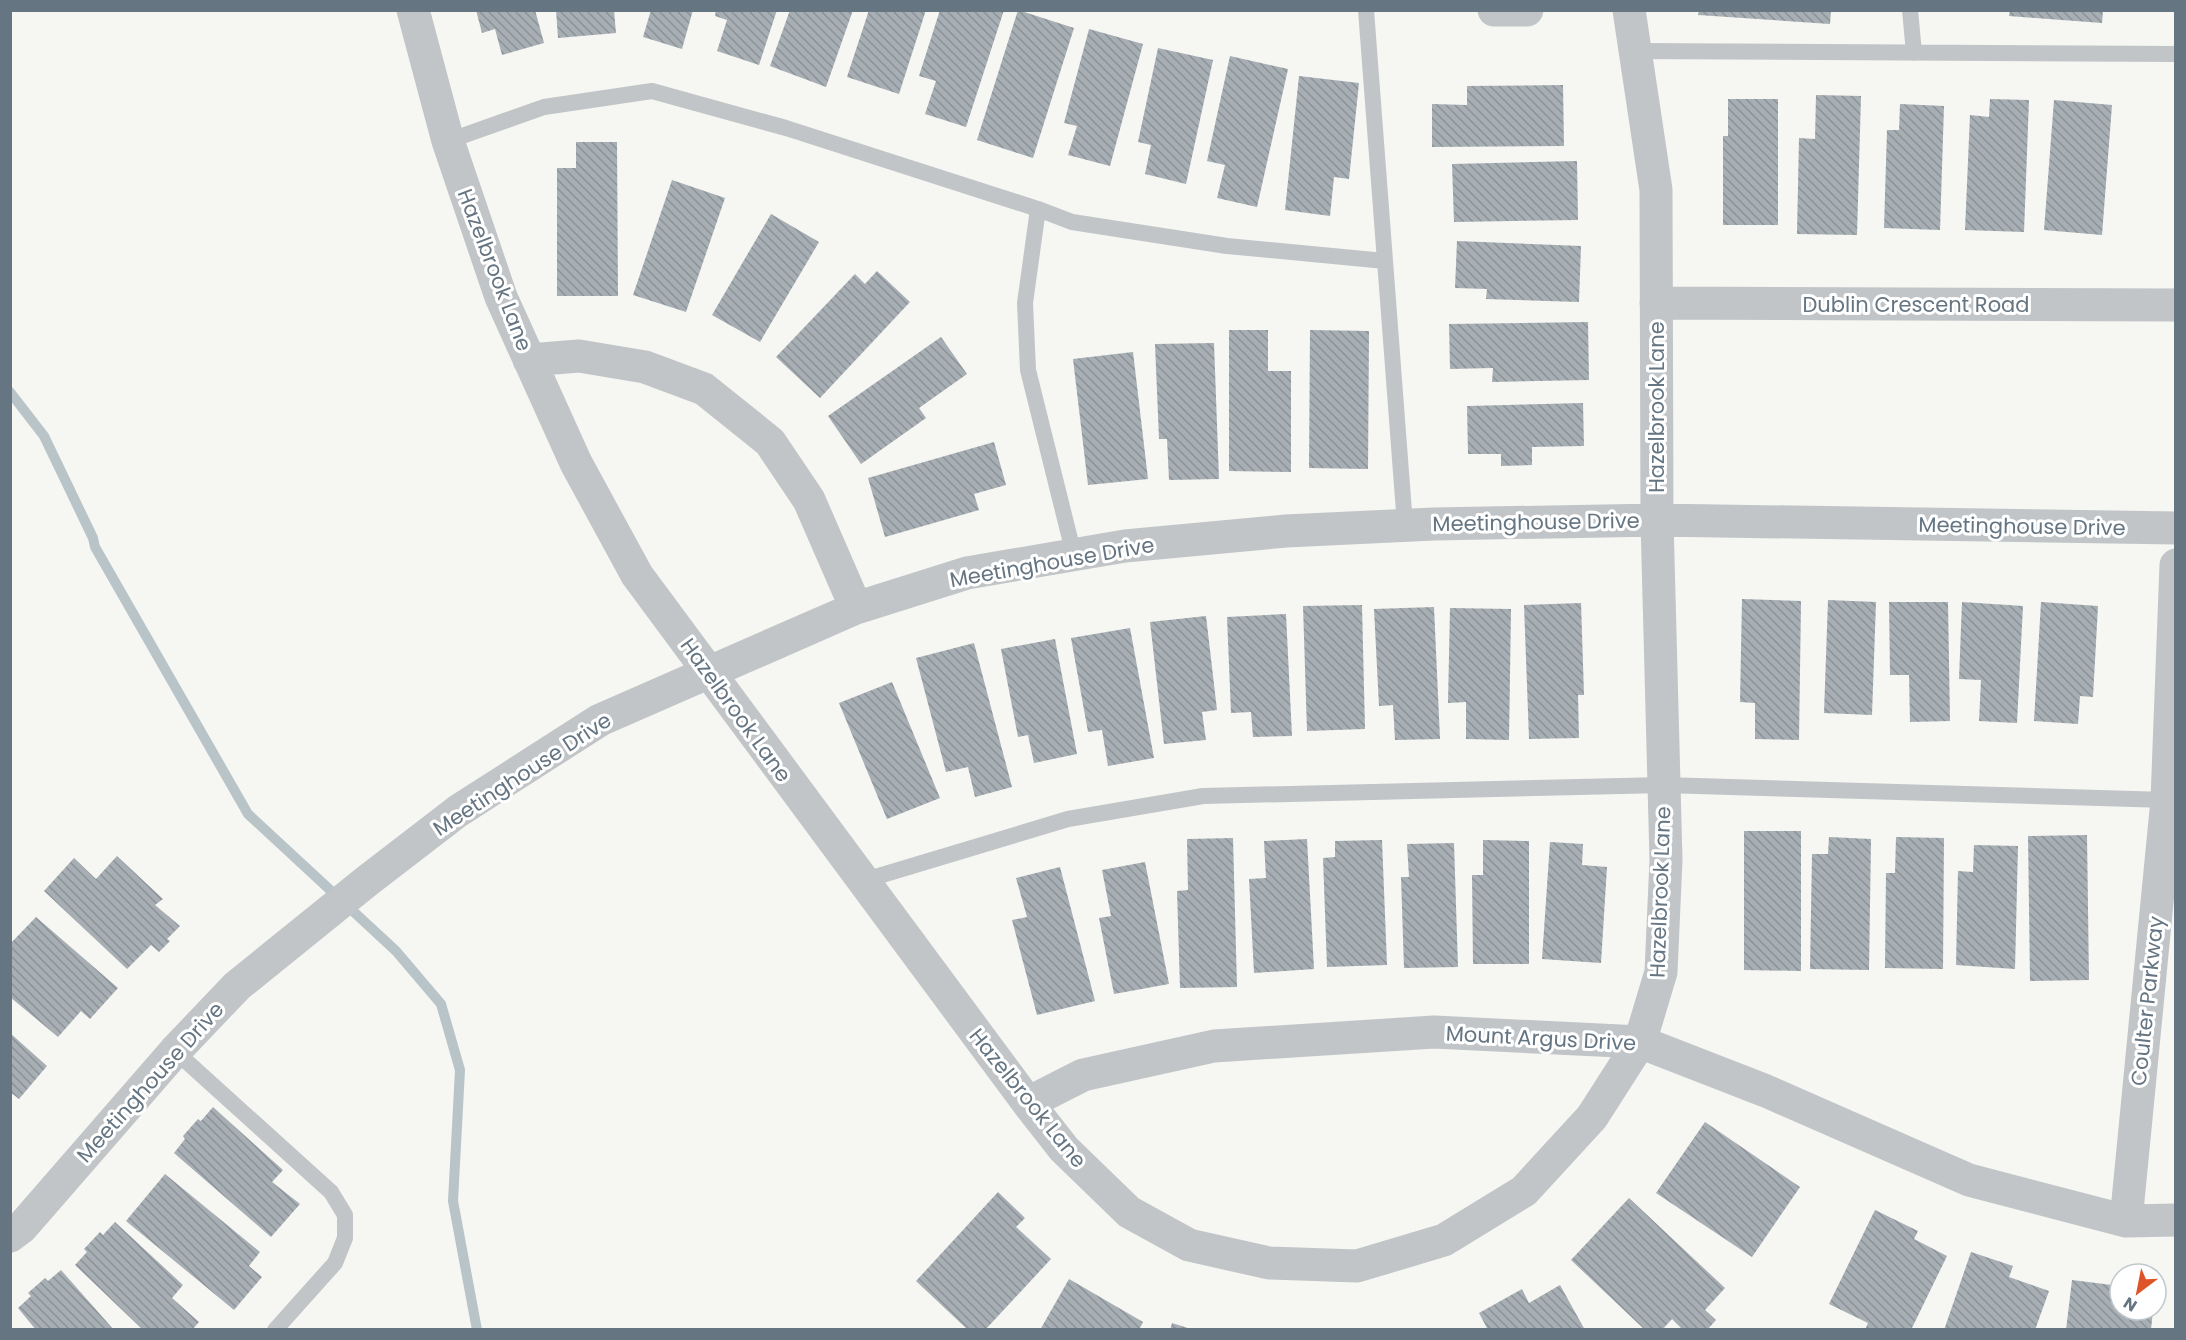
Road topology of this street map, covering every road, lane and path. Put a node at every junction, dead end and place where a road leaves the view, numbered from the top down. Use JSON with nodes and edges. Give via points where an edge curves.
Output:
{"nodes":[{"id":1,"x":413,"y":10,"type":"edge"},
{"id":2,"x":1366,"y":10,"type":"edge"},
{"id":3,"x":1494,"y":10,"type":"edge"},
{"id":4,"x":1527,"y":10,"type":"edge"},
{"id":5,"x":1629,"y":10,"type":"edge"},
{"id":6,"x":1910,"y":10,"type":"edge"},
{"id":7,"x":1635,"y":51,"type":"junction"},
{"id":8,"x":1914,"y":53,"type":"junction"},
{"id":9,"x":2175,"y":54,"type":"edge"},
{"id":10,"x":448,"y":141,"type":"junction"},
{"id":11,"x":1038,"y":209,"type":"junction"},
{"id":12,"x":1385,"y":261,"type":"junction"},
{"id":13,"x":1656,"y":303,"type":"junction"},
{"id":14,"x":2175,"y":305,"type":"edge"},
{"id":15,"x":530,"y":360,"type":"junction"},
{"id":16,"x":1657,"y":520,"type":"junction"},
{"id":17,"x":1405,"y":525,"type":"junction"},
{"id":18,"x":2175,"y":528,"type":"edge"},
{"id":19,"x":1074,"y":555,"type":"junction"},
{"id":20,"x":2175,"y":565,"type":"edge"},
{"id":21,"x":856,"y":608,"type":"junction"},
{"id":22,"x":708,"y":673,"type":"junction"},
{"id":23,"x":1664,"y":785,"type":"junction"},
{"id":24,"x":2167,"y":800,"type":"junction"},
{"id":25,"x":862,"y":881,"type":"junction"},
{"id":26,"x":1640,"y":1042,"type":"junction"},
{"id":27,"x":175,"y":1051,"type":"junction"},
{"id":28,"x":1028,"y":1103,"type":"junction"},
{"id":29,"x":2175,"y":1220,"type":"edge"},
{"id":30,"x":2126,"y":1221,"type":"junction"},
{"id":31,"x":10,"y":1236,"type":"edge"},
{"id":32,"x":275,"y":1329,"type":"edge"}],
"edges":[{"from":1,"to":10,"type":"street","name":"Hazelbrook Lane"},
{"from":2,"to":12,"type":"lane"},
{"from":3,"to":4,"type":"street"},
{"from":5,"to":7,"type":"street","name":"Hazelbrook Lane"},
{"from":6,"to":8,"type":"lane"},
{"from":7,"to":8,"type":"lane"},
{"from":7,"to":13,"type":"street","name":"Hazelbrook Lane","via":[[1656,190]]},
{"from":8,"to":9,"type":"lane"},
{"from":10,"to":11,"type":"lane","via":[[544,107],[652,91],[786,128]]},
{"from":10,"to":15,"type":"street","name":"Hazelbrook Lane","via":[[501,297]]},
{"from":11,"to":12,"type":"lane","via":[[1072,222],[1216,244]]},
{"from":11,"to":19,"type":"lane","via":[[1025,303],[1028,370]]},
{"from":12,"to":17,"type":"lane"},
{"from":13,"to":14,"type":"street","name":"Dublin Crescent Road"},
{"from":13,"to":16,"type":"street","name":"Hazelbrook Lane"},
{"from":15,"to":21,"type":"street","via":[[579,356],[645,367],[704,390],[770,442],[809,500]]},
{"from":15,"to":22,"type":"street","name":"Hazelbrook Lane","via":[[576,463],[637,575]]},
{"from":16,"to":17,"type":"street","name":"Meetinghouse Drive"},
{"from":16,"to":18,"type":"street","name":"Meetinghouse Drive"},
{"from":16,"to":23,"type":"street","name":"Hazelbrook Lane"},
{"from":17,"to":19,"type":"street","name":"Meetinghouse Drive","via":[[1275,532],[1125,546]]},
{"from":19,"to":21,"type":"street","name":"Meetinghouse Drive","via":[[967,573]]},
{"from":20,"to":24,"type":"street","name":"Coulter Parkway"},
{"from":21,"to":22,"type":"street","name":"Meetinghouse Drive"},
{"from":22,"to":25,"type":"street","name":"Hazelbrook Lane"},
{"from":22,"to":27,"type":"street","name":"Meetinghouse Drive","via":[[600,720],[458,811],[237,986]]},
{"from":23,"to":24,"type":"lane"},
{"from":23,"to":25,"type":"lane","via":[[1203,796],[1068,819]]},
{"from":23,"to":26,"type":"street","name":"Hazelbrook Lane","via":[[1666,860],[1661,972]]},
{"from":24,"to":30,"type":"street","name":"Coulter Parkway"},
{"from":25,"to":28,"type":"street","name":"Hazelbrook Lane"},
{"from":26,"to":28,"type":"street","name":"Mount Argus Drive","via":[[1434,1032],[1214,1046],[1083,1075]]},
{"from":26,"to":28,"type":"street","name":"Hazelbrook Lane","via":[[1592,1117],[1524,1191],[1444,1240],[1357,1266],[1269,1263],[1189,1245],[1130,1212],[1064,1149]]},
{"from":26,"to":30,"type":"street","name":"Mount Argus Drive","via":[[1766,1091],[1969,1180]]},
{"from":27,"to":31,"type":"street","name":"Meetinghouse Drive"},
{"from":27,"to":32,"type":"lane","via":[[331,1192],[345,1215],[345,1238],[335,1263]]},
{"from":29,"to":30,"type":"street","name":"Mount Argus Drive"}]}
